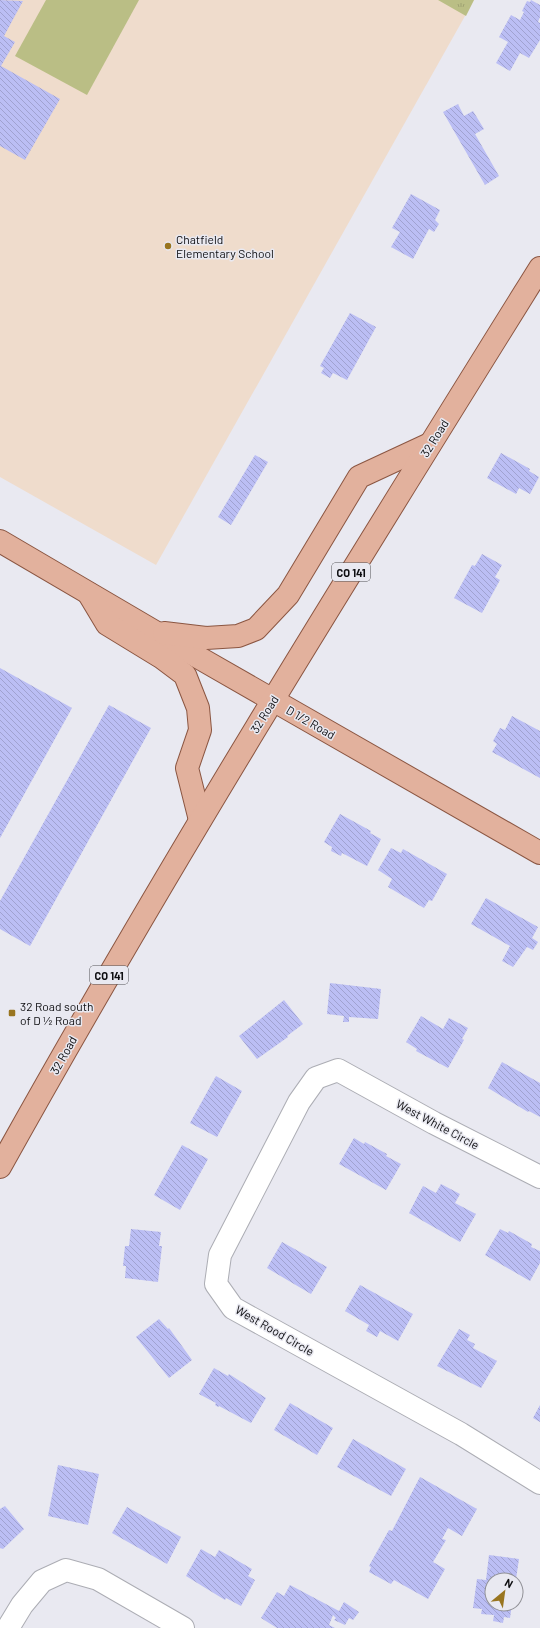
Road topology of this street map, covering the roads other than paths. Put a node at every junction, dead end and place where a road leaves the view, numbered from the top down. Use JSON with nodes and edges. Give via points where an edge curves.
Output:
{"nodes":[{"id":1,"x":540,"y":268,"type":"edge"},
{"id":2,"x":430,"y":444,"type":"junction"},
{"id":3,"x":0,"y":542,"type":"edge"},
{"id":4,"x":87,"y":592,"type":"junction"},
{"id":5,"x":155,"y":632,"type":"junction"},
{"id":6,"x":272,"y":700,"type":"junction"},
{"id":7,"x":200,"y":820,"type":"junction"},
{"id":8,"x":540,"y":853,"type":"edge"},
{"id":9,"x":338,"y":1070,"type":"joint"},
{"id":10,"x":0,"y":1167,"type":"edge"},
{"id":11,"x":540,"y":1177,"type":"edge"},
{"id":12,"x":540,"y":1483,"type":"edge"},
{"id":13,"x":8,"y":1628,"type":"edge"},
{"id":14,"x":183,"y":1628,"type":"edge"}],
"edges":[{"from":1,"to":2,"type":"main road","name":"32 Road","number":"CO 141"},
{"from":2,"to":5,"type":"main road","via":[[359,477],[288,594],[256,630],[238,636],[206,638]]},
{"from":2,"to":6,"type":"main road","name":"32 Road","number":"CO 141"},
{"from":3,"to":4,"type":"main road","name":"D 1/2 Road"},
{"from":4,"to":5,"type":"main road","name":"D 1/2 Road"},
{"from":4,"to":7,"type":"main road","via":[[107,624],[185,675],[198,708],[200,730],[187,768]]},
{"from":5,"to":6,"type":"main road","name":"D 1/2 Road"},
{"from":6,"to":7,"type":"main road","name":"32 Road","number":"CO 141"},
{"from":6,"to":8,"type":"main road","name":"D 1/2 Road"},
{"from":7,"to":10,"type":"main road","name":"32 Road","number":"CO 141"},
{"from":9,"to":11,"type":"street","name":"West White Circle"},
{"from":9,"to":12,"type":"street","name":"West Rood Circle","via":[[316,1078],[299,1102],[220,1255],[216,1284],[233,1308],[461,1434]]},
{"from":13,"to":14,"type":"street","via":[[22,1605],[42,1581],[66,1570],[98,1579]]}]}
